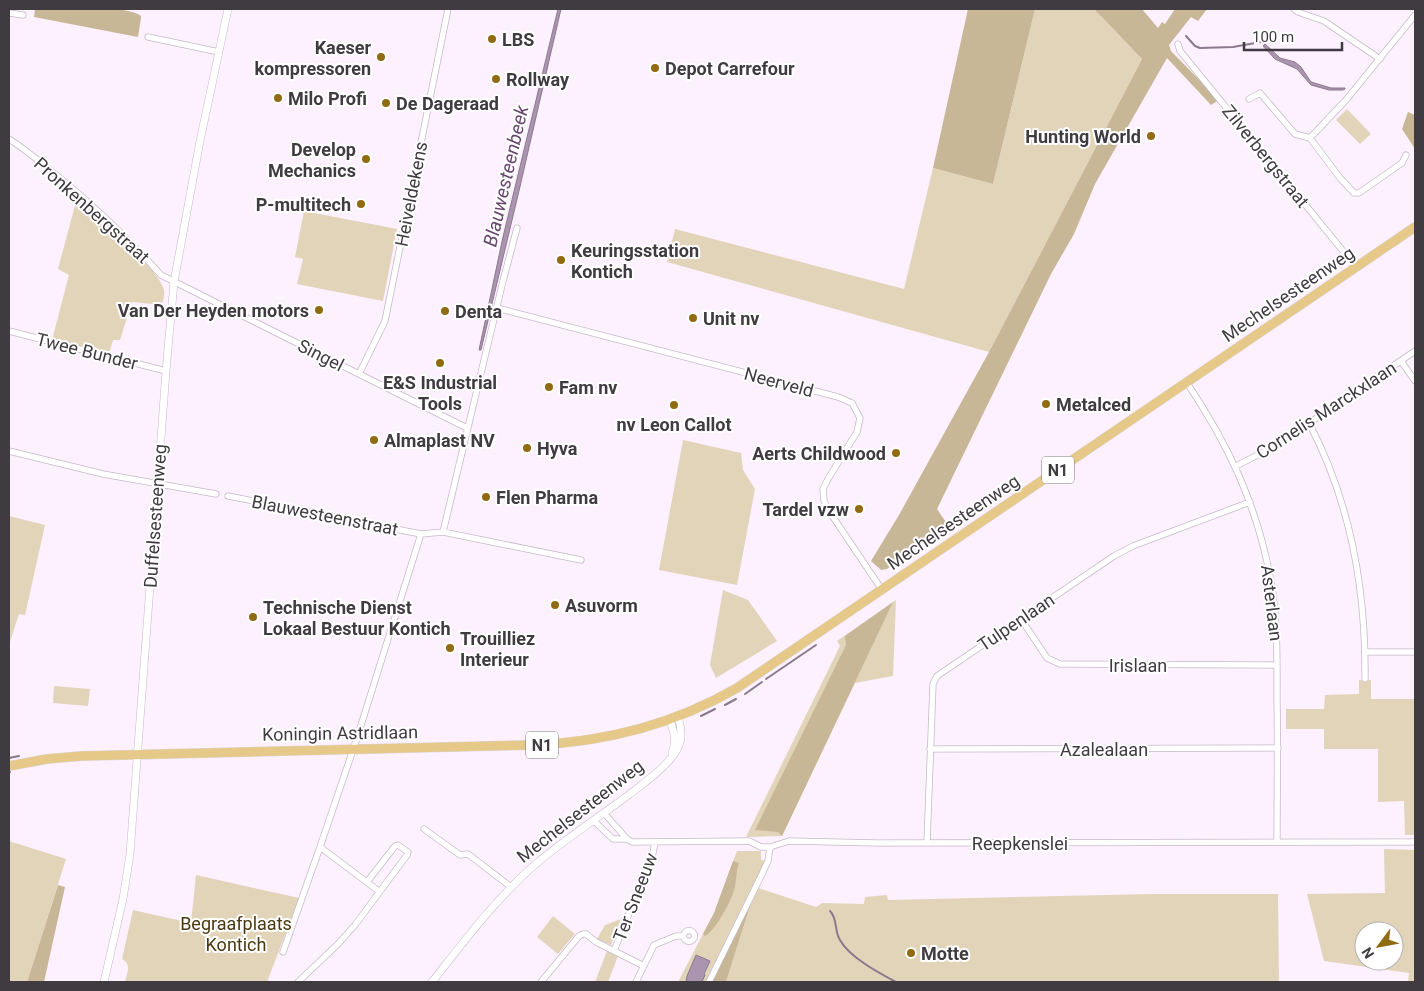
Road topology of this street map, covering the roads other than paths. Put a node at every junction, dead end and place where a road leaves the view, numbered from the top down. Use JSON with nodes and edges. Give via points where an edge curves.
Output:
{"nodes":[{"id":1,"x":228,"y":9,"type":"edge"},
{"id":2,"x":448,"y":9,"type":"edge"},
{"id":3,"x":1294,"y":9,"type":"edge"},
{"id":4,"x":9,"y":13,"type":"edge"},
{"id":5,"x":23,"y":16,"type":"dead end"},
{"id":6,"x":1415,"y":16,"type":"edge"},
{"id":7,"x":148,"y":37,"type":"dead end"},
{"id":8,"x":1178,"y":44,"type":"dead end"},
{"id":9,"x":219,"y":52,"type":"junction"},
{"id":10,"x":1380,"y":59,"type":"junction"},
{"id":11,"x":1249,"y":99,"type":"dead end"},
{"id":12,"x":1310,"y":138,"type":"junction"},
{"id":13,"x":9,"y":139,"type":"edge"},
{"id":14,"x":1406,"y":155,"type":"dead end"},
{"id":15,"x":1415,"y":227,"type":"edge"},
{"id":16,"x":517,"y":228,"type":"dead end"},
{"id":17,"x":1356,"y":267,"type":"junction"},
{"id":18,"x":174,"y":282,"type":"junction"},
{"id":19,"x":497,"y":308,"type":"junction"},
{"id":20,"x":9,"y":331,"type":"edge"},
{"id":21,"x":1415,"y":351,"type":"edge"},
{"id":22,"x":1401,"y":361,"type":"junction"},
{"id":23,"x":166,"y":371,"type":"junction"},
{"id":24,"x":359,"y":374,"type":"junction"},
{"id":25,"x":1415,"y":381,"type":"edge"},
{"id":26,"x":1187,"y":383,"type":"junction"},
{"id":27,"x":1310,"y":423,"type":"junction"},
{"id":28,"x":467,"y":428,"type":"junction"},
{"id":29,"x":9,"y":451,"type":"edge"},
{"id":30,"x":1236,"y":466,"type":"junction"},
{"id":31,"x":158,"y":483,"type":"junction"},
{"id":32,"x":216,"y":494,"type":"dead end"},
{"id":33,"x":228,"y":496,"type":"dead end"},
{"id":34,"x":1250,"y":502,"type":"junction"},
{"id":35,"x":443,"y":532,"type":"junction"},
{"id":36,"x":421,"y":534,"type":"junction"},
{"id":37,"x":581,"y":560,"type":"dead end"},
{"id":38,"x":882,"y":590,"type":"junction"},
{"id":39,"x":1020,"y":619,"type":"junction"},
{"id":40,"x":1365,"y":652,"type":"junction"},
{"id":41,"x":1415,"y":652,"type":"edge"},
{"id":42,"x":1278,"y":665,"type":"junction"},
{"id":43,"x":1365,"y":679,"type":"dead end"},
{"id":44,"x":674,"y":718,"type":"junction"},
{"id":45,"x":1278,"y":748,"type":"junction"},
{"id":46,"x":930,"y":749,"type":"junction"},
{"id":47,"x":353,"y":750,"type":"junction"},
{"id":48,"x":137,"y":754,"type":"junction"},
{"id":49,"x":9,"y":766,"type":"edge"},
{"id":50,"x":604,"y":813,"type":"junction"},
{"id":51,"x":594,"y":820,"type":"junction"},
{"id":52,"x":424,"y":829,"type":"dead end"},
{"id":53,"x":627,"y":839,"type":"junction"},
{"id":54,"x":654,"y":842,"type":"junction"},
{"id":55,"x":1277,"y":842,"type":"junction"},
{"id":56,"x":1415,"y":842,"type":"edge"},
{"id":57,"x":927,"y":843,"type":"junction"},
{"id":58,"x":320,"y":847,"type":"junction"},
{"id":59,"x":770,"y":847,"type":"junction"},
{"id":60,"x":368,"y":882,"type":"junction"},
{"id":61,"x":511,"y":887,"type":"junction"},
{"id":62,"x":380,"y":892,"type":"junction"},
{"id":63,"x":683,"y":936,"type":"dead end"},
{"id":64,"x":614,"y":951,"type":"junction"},
{"id":65,"x":283,"y":952,"type":"dead end"},
{"id":66,"x":644,"y":966,"type":"junction"},
{"id":67,"x":104,"y":982,"type":"edge"},
{"id":68,"x":298,"y":982,"type":"edge"},
{"id":69,"x":432,"y":982,"type":"edge"},
{"id":70,"x":541,"y":982,"type":"edge"},
{"id":71,"x":636,"y":982,"type":"edge"},
{"id":72,"x":708,"y":982,"type":"edge"}],
"edges":[{"from":1,"to":9,"type":"street","name":"Duffelsesteenweg"},
{"from":2,"to":24,"type":"street","name":"Heiveldekens","via":[[385,321]]},
{"from":3,"to":10,"type":"street","via":[[1324,21]]},
{"from":4,"to":5,"type":"street"},
{"from":6,"to":10,"type":"street"},
{"from":7,"to":9,"type":"street"},
{"from":8,"to":17,"type":"street","name":"Zilverbergstraat","via":[[1180,51]]},
{"from":9,"to":18,"type":"street","name":"Duffelsesteenweg"},
{"from":10,"to":12,"type":"street"},
{"from":11,"to":12,"type":"street","via":[[1260,93],[1295,134]]},
{"from":12,"to":14,"type":"street","via":[[1356,194],[1402,163]]},
{"from":13,"to":18,"type":"street","name":"Pronkenbergstraat","via":[[80,194],[161,274]]},
{"from":15,"to":17,"type":"main road","name":"Mechelsesteenweg","number":"N1"},
{"from":16,"to":19,"type":"street"},
{"from":17,"to":26,"type":"main road","name":"Mechelsesteenweg","number":"N1"},
{"from":18,"to":23,"type":"street","name":"Duffelsesteenweg"},
{"from":18,"to":24,"type":"street","name":"Singel"},
{"from":19,"to":28,"type":"street"},
{"from":19,"to":38,"type":"street","name":"Neerveld","via":[[852,403],[860,418],[857,432],[823,489],[824,501]]},
{"from":20,"to":23,"type":"street","name":"Twee Bunder"},
{"from":21,"to":22,"type":"street","name":"Cornelis Marckxlaan"},
{"from":22,"to":25,"type":"street"},
{"from":22,"to":27,"type":"street","name":"Cornelis Marckxlaan"},
{"from":23,"to":31,"type":"street","name":"Duffelsesteenweg"},
{"from":24,"to":28,"type":"street","name":"Singel"},
{"from":26,"to":30,"type":"street","name":"Asterlaan"},
{"from":26,"to":38,"type":"main road","name":"Mechelsesteenweg","number":"N1"},
{"from":27,"to":30,"type":"street","name":"Cornelis Marckxlaan","via":[[1271,449]]},
{"from":27,"to":40,"type":"street","via":[[1334,480],[1350,534],[1360,584]]},
{"from":28,"to":35,"type":"street"},
{"from":29,"to":31,"type":"street","via":[[103,474]]},
{"from":30,"to":34,"type":"street","name":"Asterlaan"},
{"from":31,"to":32,"type":"street"},
{"from":31,"to":48,"type":"street","name":"Duffelsesteenweg"},
{"from":33,"to":36,"type":"street","name":"Blauwesteenstraat"},
{"from":34,"to":39,"type":"street","name":"Tulpenlaan","via":[[1123,551]]},
{"from":34,"to":42,"type":"street","name":"Asterlaan","via":[[1270,578]]},
{"from":35,"to":36,"type":"street","name":"Blauwesteenstraat"},
{"from":35,"to":37,"type":"street","name":"Blauwesteenstraat"},
{"from":36,"to":47,"type":"street","name":"Blauwesteenstraat"},
{"from":38,"to":44,"type":"main road","name":"Mechelsesteenweg","number":"N1","via":[[738,688]]},
{"from":39,"to":42,"type":"street","name":"Irislaan","via":[[1047,658],[1060,664]]},
{"from":39,"to":46,"type":"street","name":"Tulpenlaan","via":[[936,678]]},
{"from":40,"to":41,"type":"street"},
{"from":40,"to":43,"type":"street"},
{"from":42,"to":45,"type":"street","name":"Asterlaan"},
{"from":44,"to":47,"type":"main road","name":"Koningin Astridlaan","number":"N1","via":[[635,731],[568,744]]},
{"from":44,"to":50,"type":"street","name":"Mechelsesteenweg","via":[[682,736],[670,759]]},
{"from":45,"to":46,"type":"street","name":"Azalealaan"},
{"from":45,"to":55,"type":"street","name":"Asterlaan"},
{"from":46,"to":57,"type":"street","name":"Tulpenlaan"},
{"from":47,"to":48,"type":"main road","name":"Koningin Astridlaan","number":"N1"},
{"from":47,"to":58,"type":"street","name":"Blauwesteenstraat"},
{"from":48,"to":49,"type":"main road","name":"Koningin Astridlaan","number":"N1","via":[[47,759]]},
{"from":48,"to":67,"type":"street","name":"Duffelsesteenweg","via":[[128,875]]},
{"from":50,"to":51,"type":"street","name":"Mechelsesteenweg"},
{"from":50,"to":53,"type":"street"},
{"from":51,"to":53,"type":"street","name":"Reepkenslei","via":[[613,839]]},
{"from":51,"to":61,"type":"street","name":"Mechelsesteenweg"},
{"from":52,"to":61,"type":"street","name":"Mechelsesteenweg","via":[[460,854],[468,854]]},
{"from":53,"to":54,"type":"street","name":"Reepkenslei"},
{"from":54,"to":59,"type":"street","name":"Reepkenslei","via":[[749,841]]},
{"from":54,"to":64,"type":"street","name":"Ter Sneeuw"},
{"from":55,"to":56,"type":"street","name":"Reepkenslei"},
{"from":55,"to":57,"type":"street","name":"Reepkenslei"},
{"from":57,"to":59,"type":"street","name":"Reepkenslei","via":[[789,841]]},
{"from":58,"to":60,"type":"street"},
{"from":58,"to":65,"type":"street","name":"Blauwesteenstraat"},
{"from":59,"to":72,"type":"street","via":[[768,861]]},
{"from":60,"to":62,"type":"street"},
{"from":60,"to":62,"type":"street","via":[[395,846],[408,852]]},
{"from":61,"to":69,"type":"street","name":"Mechelsesteenweg","via":[[484,915]]},
{"from":62,"to":68,"type":"street","via":[[338,944]]},
{"from":63,"to":66,"type":"street","via":[[656,944]]},
{"from":64,"to":66,"type":"street","name":"Ter Sneeuw"},
{"from":64,"to":70,"type":"street","name":"Ter Sneeuw","via":[[581,934]]},
{"from":66,"to":71,"type":"street"}]}
